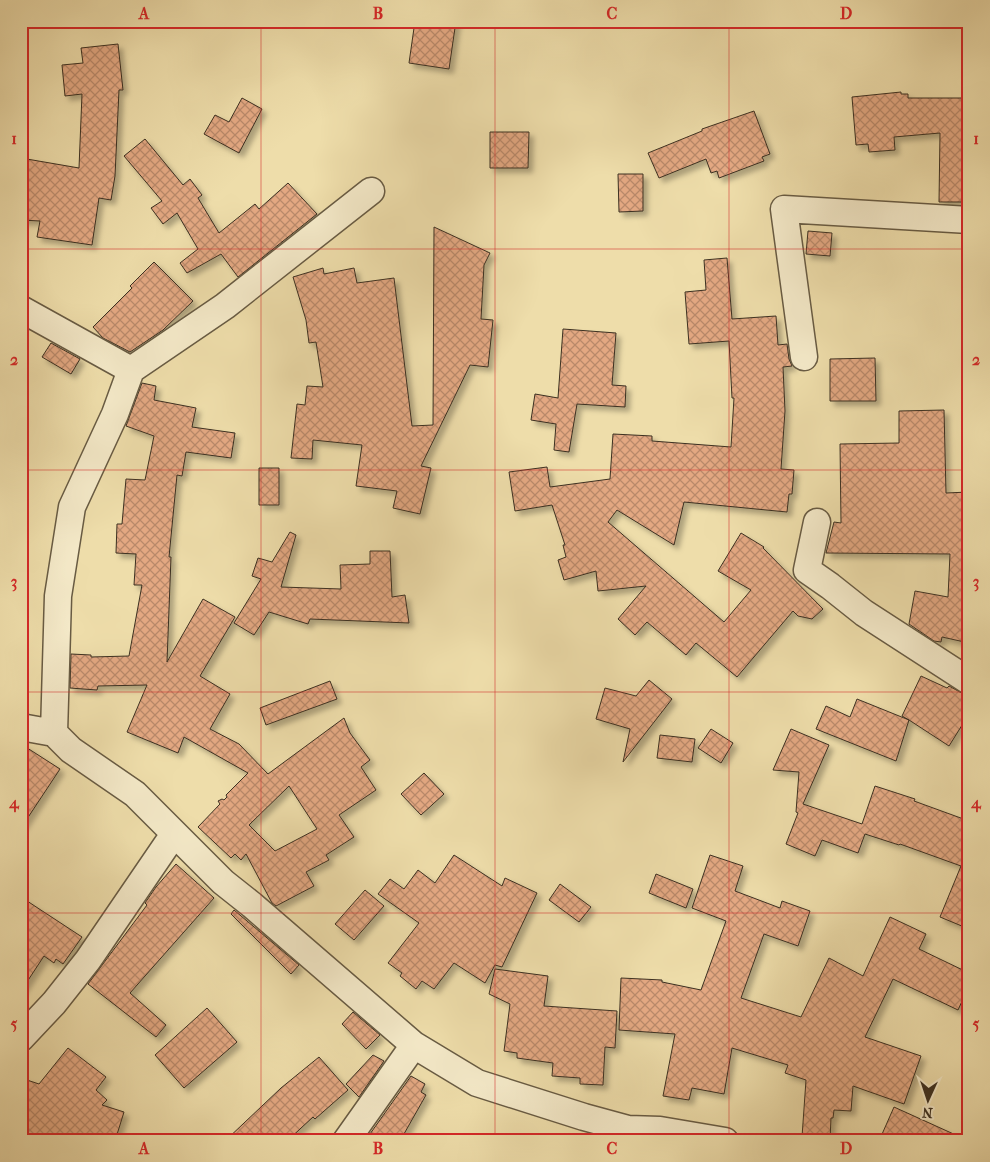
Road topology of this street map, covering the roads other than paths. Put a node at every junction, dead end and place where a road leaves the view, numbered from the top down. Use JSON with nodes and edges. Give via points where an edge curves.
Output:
{"nodes":[{"id":1,"x":371,"y":191,"type":"dead end"},
{"id":2,"x":969,"y":220,"type":"edge"},
{"id":3,"x":21,"y":309,"type":"edge"},
{"id":4,"x":804,"y":357,"type":"dead end"},
{"id":5,"x":131,"y":370,"type":"junction"},
{"id":6,"x":817,"y":522,"type":"dead end"},
{"id":7,"x":969,"y":681,"type":"edge"},
{"id":8,"x":21,"y":728,"type":"edge"},
{"id":9,"x":54,"y":733,"type":"junction"},
{"id":10,"x":174,"y":834,"type":"junction"},
{"id":11,"x":21,"y":1038,"type":"edge"},
{"id":12,"x":414,"y":1045,"type":"junction"},
{"id":13,"x":626,"y":1135,"type":"edge"},
{"id":14,"x":346,"y":1141,"type":"edge"},
{"id":15,"x":725,"y":1141,"type":"edge"}],
"edges":[{"from":1,"to":5,"type":"street","via":[[225,306]]},
{"from":2,"to":4,"type":"street","via":[[784,209]]},
{"from":3,"to":5,"type":"street"},
{"from":5,"to":9,"type":"street","via":[[115,414],[72,506],[58,596]]},
{"from":6,"to":7,"type":"street","via":[[807,570],[864,613]]},
{"from":8,"to":9,"type":"street"},
{"from":9,"to":10,"type":"street","via":[[71,750],[135,794]]},
{"from":10,"to":11,"type":"street","via":[[88,960]]},
{"from":10,"to":12,"type":"street","via":[[223,882]]},
{"from":12,"to":13,"type":"street","via":[[477,1083],[584,1117]]},
{"from":12,"to":14,"type":"street"},
{"from":13,"to":15,"type":"street","via":[[660,1130]]}]}
